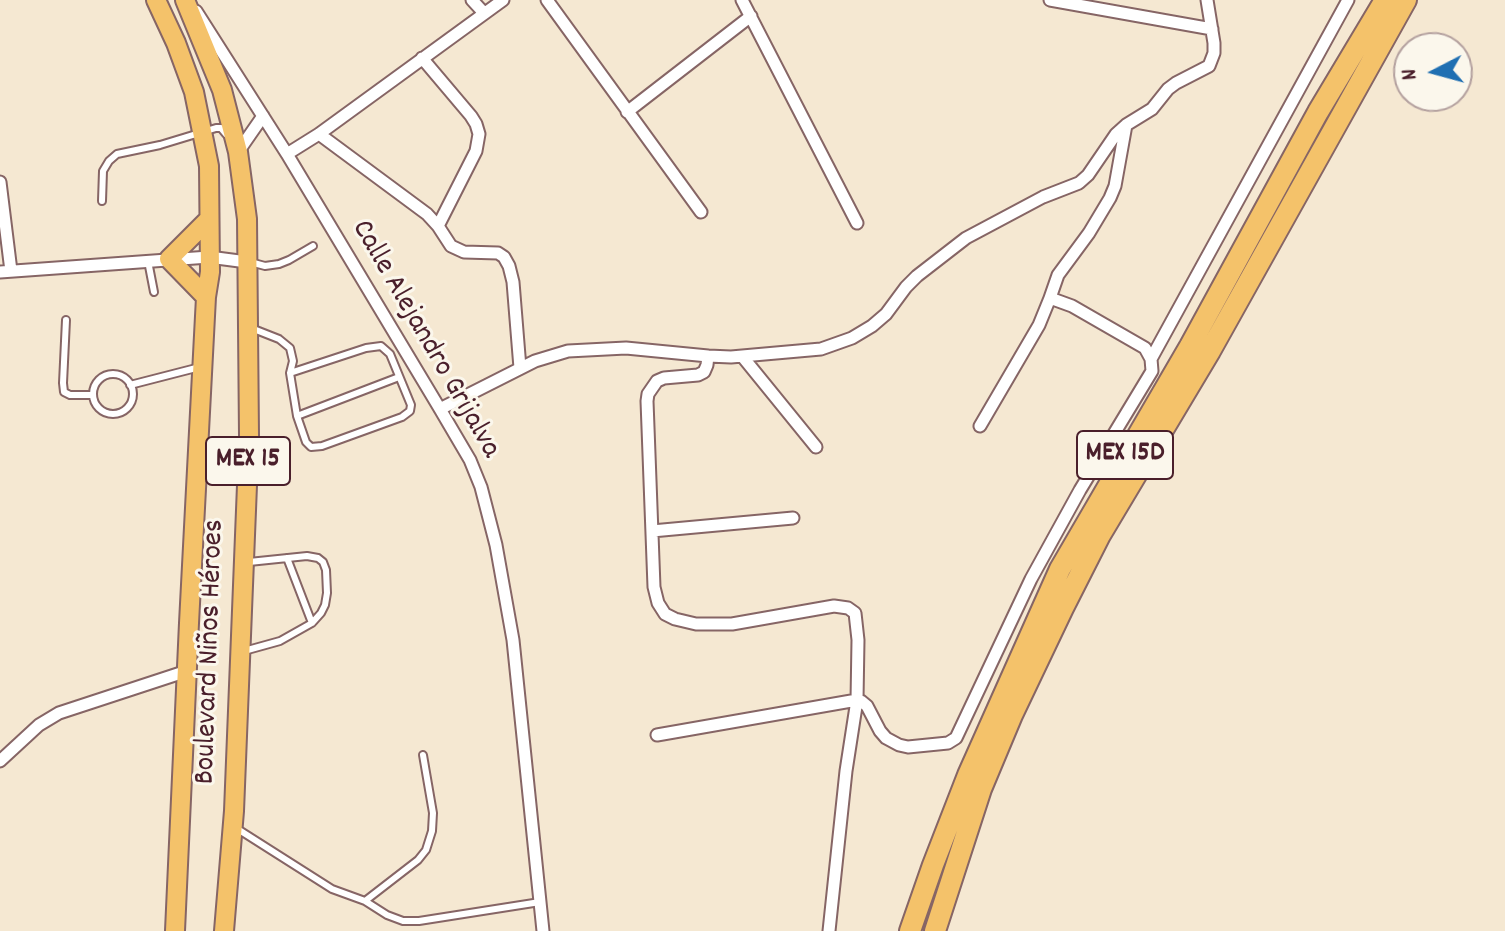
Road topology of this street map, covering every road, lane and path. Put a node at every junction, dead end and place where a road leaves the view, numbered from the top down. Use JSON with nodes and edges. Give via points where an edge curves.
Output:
{"nodes":[{"id":1,"x":156,"y":0,"type":"edge"},
{"id":2,"x":187,"y":0,"type":"edge"},
{"id":3,"x":472,"y":0,"type":"edge"},
{"id":4,"x":503,"y":0,"type":"edge"},
{"id":5,"x":547,"y":0,"type":"edge"},
{"id":6,"x":742,"y":0,"type":"edge"},
{"id":7,"x":1050,"y":0,"type":"edge"},
{"id":8,"x":1207,"y":0,"type":"edge"},
{"id":9,"x":1348,"y":0,"type":"edge"},
{"id":10,"x":1385,"y":0,"type":"edge"},
{"id":11,"x":1406,"y":0,"type":"edge"},
{"id":12,"x":484,"y":13,"type":"junction"},
{"id":13,"x":751,"y":16,"type":"junction"},
{"id":14,"x":1212,"y":29,"type":"junction"},
{"id":15,"x":422,"y":58,"type":"junction"},
{"id":16,"x":627,"y":112,"type":"junction"},
{"id":17,"x":263,"y":116,"type":"junction"},
{"id":18,"x":1126,"y":125,"type":"junction"},
{"id":19,"x":204,"y":133,"type":"junction"},
{"id":20,"x":319,"y":134,"type":"junction"},
{"id":21,"x":238,"y":152,"type":"junction"},
{"id":22,"x":287,"y":154,"type":"junction"},
{"id":23,"x":0,"y":182,"type":"edge"},
{"id":24,"x":102,"y":201,"type":"dead end"},
{"id":25,"x":701,"y":212,"type":"dead end"},
{"id":26,"x":209,"y":219,"type":"junction"},
{"id":27,"x":857,"y":223,"type":"dead end"},
{"id":28,"x":438,"y":226,"type":"junction"},
{"id":29,"x":313,"y":246,"type":"dead end"},
{"id":30,"x":209,"y":257,"type":"junction"},
{"id":31,"x":169,"y":259,"type":"junction"},
{"id":32,"x":148,"y":261,"type":"junction"},
{"id":33,"x":247,"y":262,"type":"junction"},
{"id":34,"x":6,"y":272,"type":"edge"},
{"id":35,"x":154,"y":292,"type":"dead end"},
{"id":36,"x":206,"y":297,"type":"junction"},
{"id":37,"x":1050,"y":298,"type":"junction"},
{"id":38,"x":66,"y":320,"type":"dead end"},
{"id":39,"x":248,"y":327,"type":"junction"},
{"id":40,"x":708,"y":356,"type":"junction"},
{"id":41,"x":742,"y":356,"type":"junction"},
{"id":42,"x":1151,"y":359,"type":"junction"},
{"id":43,"x":203,"y":366,"type":"junction"},
{"id":44,"x":520,"y":368,"type":"junction"},
{"id":45,"x":290,"y":373,"type":"junction"},
{"id":46,"x":399,"y":377,"type":"junction"},
{"id":47,"x":130,"y":385,"type":"junction"},
{"id":48,"x":93,"y":395,"type":"junction"},
{"id":49,"x":440,"y":409,"type":"junction"},
{"id":50,"x":297,"y":416,"type":"junction"},
{"id":51,"x":980,"y":426,"type":"dead end"},
{"id":52,"x":816,"y":447,"type":"dead end"},
{"id":53,"x":793,"y":518,"type":"dead end"},
{"id":54,"x":652,"y":531,"type":"junction"},
{"id":55,"x":287,"y":558,"type":"junction"},
{"id":56,"x":244,"y":562,"type":"junction"},
{"id":57,"x":312,"y":623,"type":"junction"},
{"id":58,"x":240,"y":652,"type":"junction"},
{"id":59,"x":187,"y":671,"type":"junction"},
{"id":60,"x":857,"y":700,"type":"junction"},
{"id":61,"x":657,"y":735,"type":"dead end"},
{"id":62,"x":423,"y":755,"type":"dead end"},
{"id":63,"x":0,"y":761,"type":"edge"},
{"id":64,"x":233,"y":826,"type":"junction"},
{"id":65,"x":365,"y":901,"type":"junction"},
{"id":66,"x":540,"y":902,"type":"junction"},
{"id":67,"x":175,"y":931,"type":"edge"},
{"id":68,"x":224,"y":931,"type":"edge"},
{"id":69,"x":543,"y":931,"type":"edge"},
{"id":70,"x":829,"y":931,"type":"edge"},
{"id":71,"x":910,"y":931,"type":"edge"},
{"id":72,"x":935,"y":931,"type":"edge"}],
"edges":[{"from":1,"to":19,"type":"main road","name":"Boulevard Niños Héroes","number":"MEX 15","via":[[194,92]]},
{"from":2,"to":17,"type":"street","name":"Calle Alejandro Grijalva"},
{"from":2,"to":21,"type":"main road","name":"Boulevard Niños Héroes","number":"MEX 15","via":[[222,90]]},
{"from":3,"to":12,"type":"street"},
{"from":4,"to":12,"type":"street"},
{"from":5,"to":16,"type":"street"},
{"from":6,"to":13,"type":"street"},
{"from":7,"to":14,"type":"street"},
{"from":8,"to":14,"type":"street"},
{"from":9,"to":42,"type":"street"},
{"from":10,"to":71,"type":"highway","number":"MEX 15D","via":[[1060,569],[968,775]]},
{"from":11,"to":72,"type":"highway","number":"MEX 15D","via":[[1063,608],[981,789]]},
{"from":12,"to":15,"type":"street"},
{"from":13,"to":16,"type":"street"},
{"from":13,"to":27,"type":"street"},
{"from":14,"to":18,"type":"street","via":[[1209,66],[1176,83],[1152,109]]},
{"from":15,"to":20,"type":"street"},
{"from":15,"to":28,"type":"street","via":[[471,116],[479,134],[476,151]]},
{"from":16,"to":25,"type":"street"},
{"from":17,"to":21,"type":"street"},
{"from":17,"to":22,"type":"street","name":"Calle Alejandro Grijalva"},
{"from":18,"to":37,"type":"street","via":[[1110,198],[1058,275]]},
{"from":18,"to":41,"type":"street","via":[[1079,183],[966,238],[917,276],[872,326],[821,349]]},
{"from":19,"to":21,"type":"lane","via":[[225,130]]},
{"from":19,"to":24,"type":"lane","via":[[117,154],[103,171]]},
{"from":19,"to":26,"type":"main road","name":"Boulevard Niños Héroes","number":"MEX 15"},
{"from":20,"to":22,"type":"street"},
{"from":20,"to":28,"type":"street"},
{"from":21,"to":33,"type":"main road","name":"Boulevard Niños Héroes","number":"MEX 15"},
{"from":22,"to":49,"type":"street","name":"Calle Alejandro Grijalva"},
{"from":23,"to":34,"type":"street"},
{"from":26,"to":30,"type":"main road","name":"Boulevard Niños Héroes","number":"MEX 15"},
{"from":26,"to":31,"type":"main road"},
{"from":28,"to":44,"type":"street","via":[[457,250],[504,257],[513,282]]},
{"from":29,"to":33,"type":"lane","via":[[279,264]]},
{"from":30,"to":31,"type":"street"},
{"from":30,"to":33,"type":"street"},
{"from":30,"to":36,"type":"main road","name":"Boulevard Niños Héroes","number":"MEX 15"},
{"from":31,"to":32,"type":"street"},
{"from":31,"to":36,"type":"main road"},
{"from":32,"to":34,"type":"street"},
{"from":32,"to":35,"type":"lane"},
{"from":33,"to":39,"type":"main road","name":"Boulevard Niños Héroes","number":"MEX 15"},
{"from":36,"to":43,"type":"main road","name":"Boulevard Niños Héroes","number":"MEX 15"},
{"from":37,"to":42,"type":"street","via":[[1145,348]]},
{"from":37,"to":51,"type":"street"},
{"from":38,"to":48,"type":"lane","via":[[64,392]]},
{"from":39,"to":45,"type":"lane","via":[[290,348]]},
{"from":39,"to":56,"type":"main road","name":"Boulevard Niños Héroes","number":"MEX 15"},
{"from":40,"to":41,"type":"street"},
{"from":40,"to":44,"type":"street","via":[[592,349],[550,355]]},
{"from":40,"to":54,"type":"street","via":[[704,372],[664,378],[648,394]]},
{"from":41,"to":52,"type":"street"},
{"from":42,"to":60,"type":"street","via":[[1152,371],[1031,579],[956,738],[899,745],[886,738],[867,706]]},
{"from":43,"to":47,"type":"lane"},
{"from":43,"to":59,"type":"main road","name":"Boulevard Niños Héroes","number":"MEX 15"},
{"from":44,"to":49,"type":"street"},
{"from":45,"to":46,"type":"lane","via":[[381,346]]},
{"from":45,"to":50,"type":"lane"},
{"from":46,"to":50,"type":"lane"},
{"from":46,"to":50,"type":"lane","via":[[411,408],[389,422],[317,448],[306,442]]},
{"from":47,"to":48,"type":"lane","via":[[111,374],[98,381]]},
{"from":47,"to":48,"type":"lane","via":[[131,400],[114,414],[100,409]]},
{"from":49,"to":66,"type":"street","name":"Calle Alejandro Grijalva","via":[[481,487],[505,586]]},
{"from":53,"to":54,"type":"street"},
{"from":54,"to":60,"type":"street","via":[[658,603],[675,619],[732,624],[834,606],[855,613]]},
{"from":55,"to":56,"type":"lane"},
{"from":55,"to":57,"type":"lane"},
{"from":55,"to":57,"type":"lane","via":[[318,558],[326,570],[325,605]]},
{"from":56,"to":58,"type":"main road","name":"Boulevard Niños Héroes","number":"MEX 15"},
{"from":57,"to":58,"type":"lane","via":[[280,641]]},
{"from":58,"to":64,"type":"main road","name":"Boulevard Niños Héroes","number":"MEX 15"},
{"from":59,"to":63,"type":"street","via":[[59,713]]},
{"from":59,"to":67,"type":"main road","name":"Boulevard Niños Héroes","number":"MEX 15"},
{"from":60,"to":61,"type":"street"},
{"from":60,"to":70,"type":"street"},
{"from":62,"to":65,"type":"lane","via":[[433,813],[426,850]]},
{"from":64,"to":65,"type":"lane","via":[[332,889]]},
{"from":64,"to":68,"type":"main road","name":"Boulevard Niños Héroes","number":"MEX 15"},
{"from":65,"to":66,"type":"lane","via":[[403,921]]},
{"from":66,"to":69,"type":"street","name":"Calle Alejandro Grijalva"}]}
